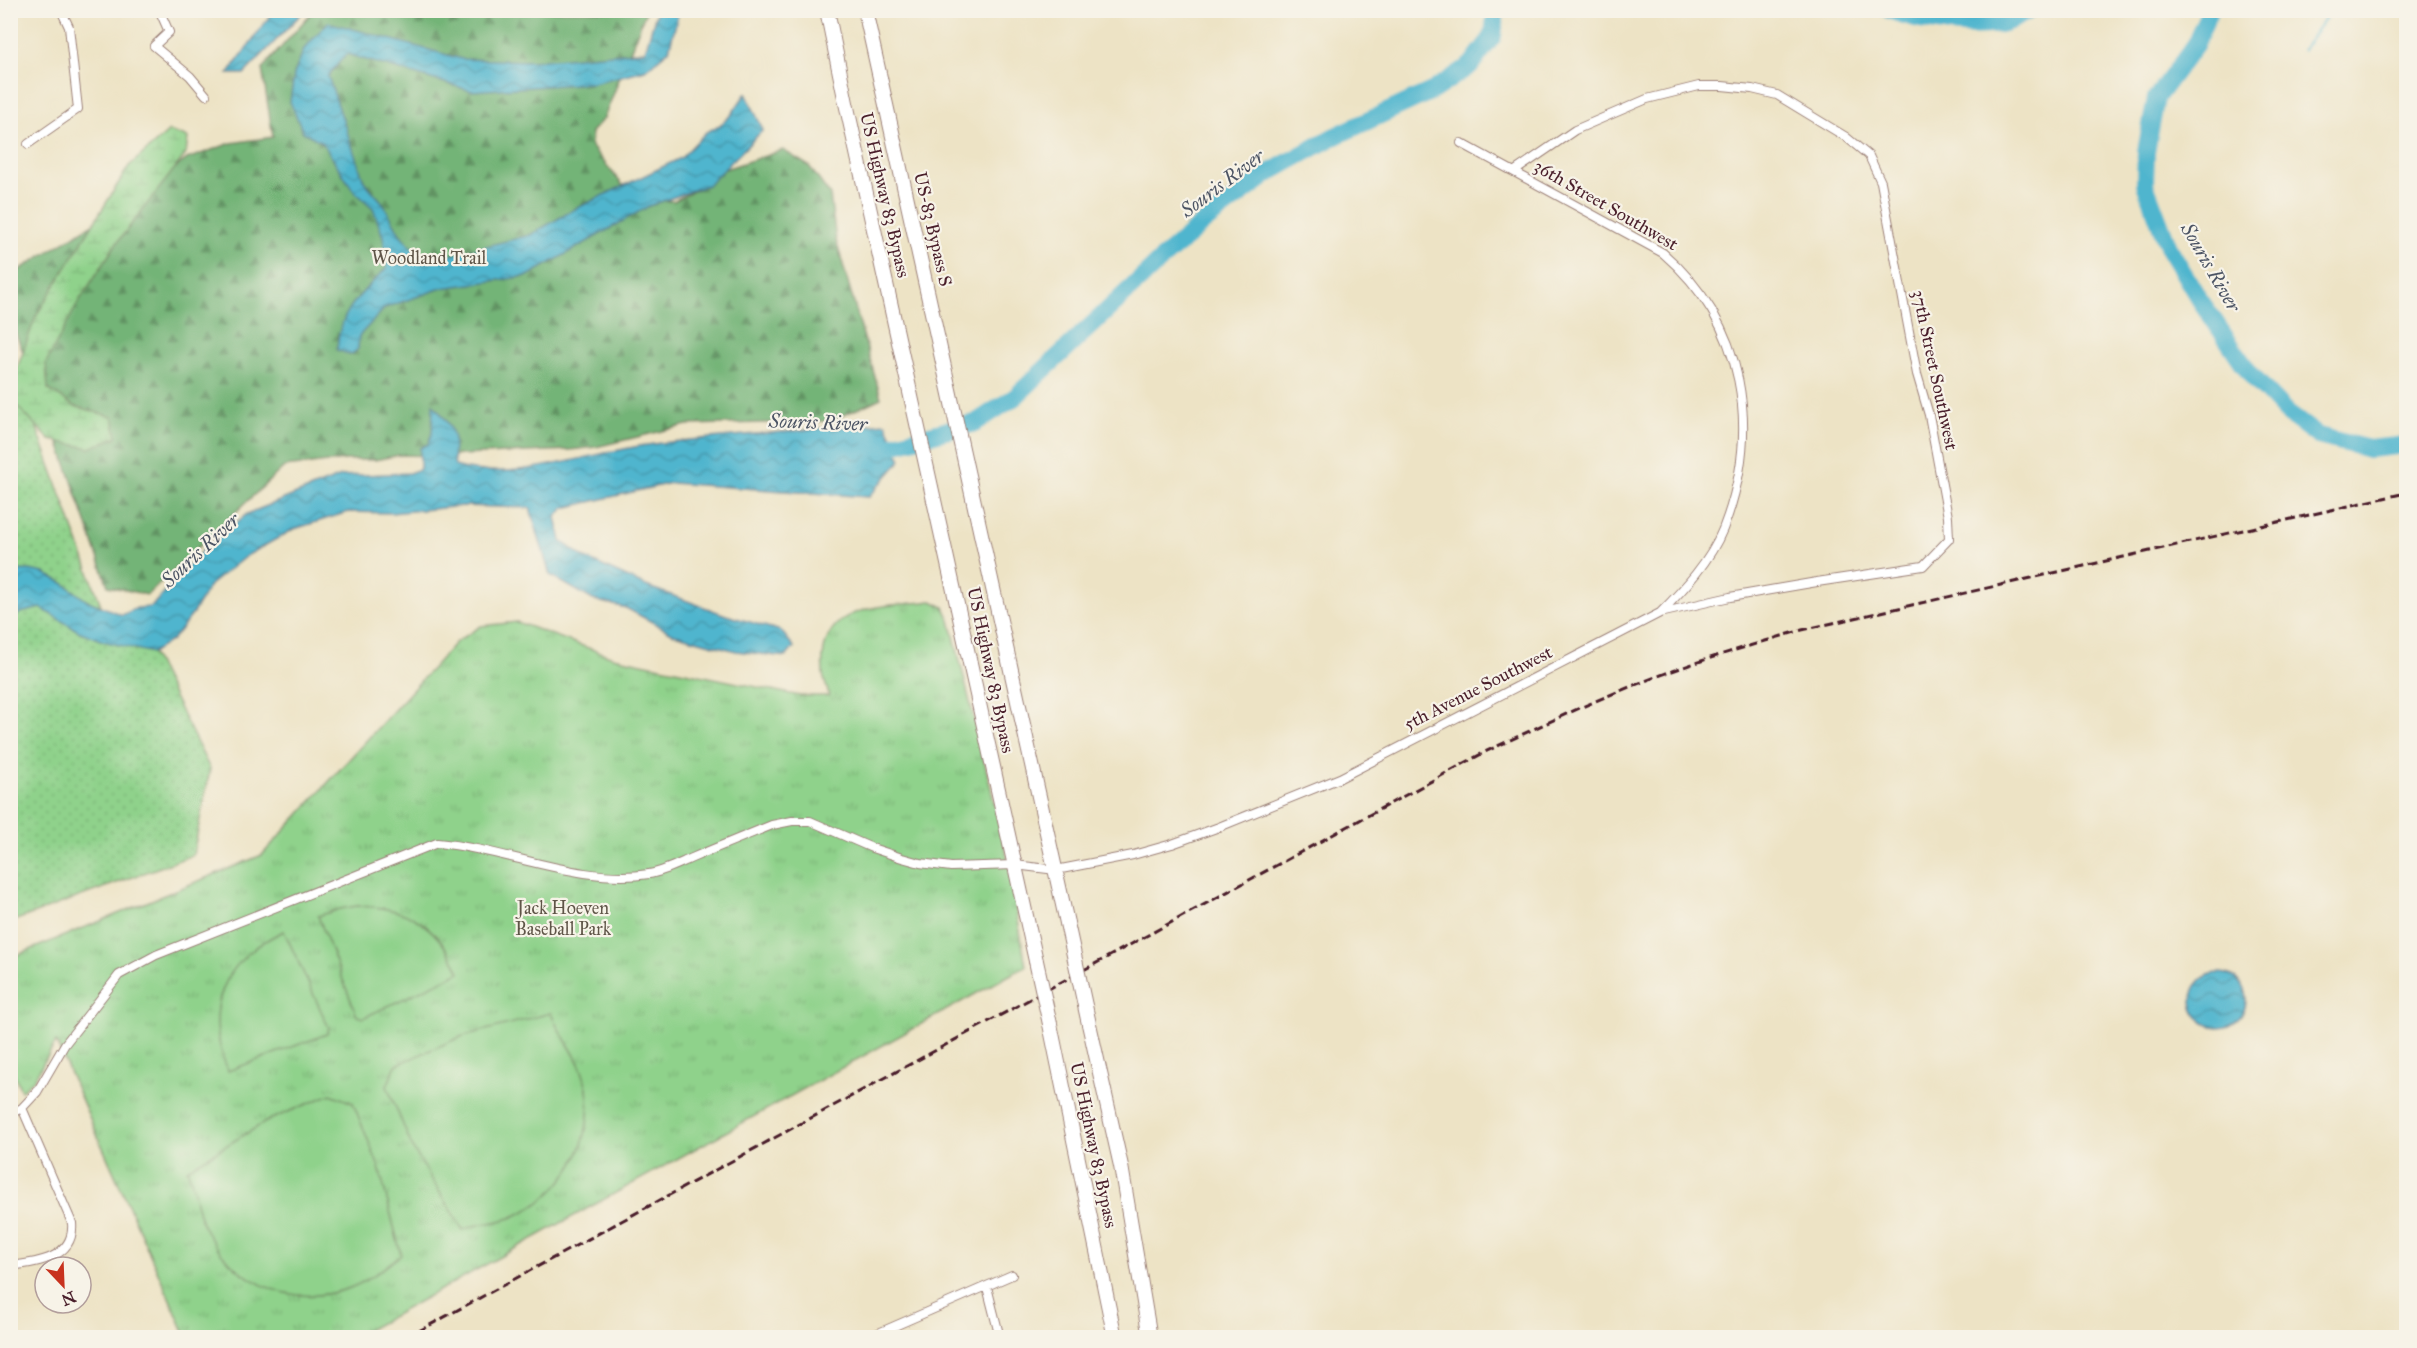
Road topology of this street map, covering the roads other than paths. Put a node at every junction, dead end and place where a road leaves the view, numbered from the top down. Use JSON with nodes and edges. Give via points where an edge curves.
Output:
{"nodes":[{"id":1,"x":61,"y":10,"type":"edge"},
{"id":2,"x":163,"y":10,"type":"edge"},
{"id":3,"x":827,"y":10,"type":"edge"},
{"id":4,"x":865,"y":10,"type":"edge"},
{"id":5,"x":206,"y":95,"type":"dead end"},
{"id":6,"x":1461,"y":143,"type":"dead end"},
{"id":7,"x":28,"y":144,"type":"dead end"},
{"id":8,"x":900,"y":164,"type":"joint"},
{"id":9,"x":1515,"y":171,"type":"junction"},
{"id":10,"x":931,"y":303,"type":"joint"},
{"id":11,"x":1923,"y":567,"type":"joint"},
{"id":12,"x":1660,"y":613,"type":"junction"},
{"id":13,"x":1015,"y":865,"type":"junction"},
{"id":14,"x":1056,"y":870,"type":"junction"},
{"id":15,"x":22,"y":1108,"type":"junction"},
{"id":16,"x":10,"y":1114,"type":"edge"},
{"id":17,"x":10,"y":1266,"type":"edge"},
{"id":18,"x":1012,"y":1275,"type":"dead end"},
{"id":19,"x":987,"y":1287,"type":"junction"},
{"id":20,"x":867,"y":1338,"type":"edge"},
{"id":21,"x":1000,"y":1338,"type":"edge"},
{"id":22,"x":1115,"y":1338,"type":"edge"},
{"id":23,"x":1150,"y":1338,"type":"edge"}],
"edges":[{"from":1,"to":7,"type":"street","via":[[69,27],[78,109]]},
{"from":2,"to":5,"type":"street","via":[[169,32],[154,46]]},
{"from":3,"to":13,"type":"highway","name":"US Highway 83 Bypass"},
{"from":4,"to":8,"type":"highway","name":"US Highway 83 Bypass"},
{"from":6,"to":9,"type":"street","name":"36th Street Southwest"},
{"from":8,"to":10,"type":"highway","name":"US-83 Bypass S"},
{"from":9,"to":11,"type":"street","name":"37th Street Southwest","via":[[1575,130],[1647,99],[1699,86],[1752,89],[1777,95],[1846,137],[1869,156],[1884,194],[1948,517],[1948,538]]},
{"from":9,"to":12,"type":"street","name":"36th Street Southwest","via":[[1663,253],[1686,272],[1705,296],[1732,352],[1743,419],[1741,458],[1733,492],[1722,530],[1685,588]]},
{"from":10,"to":14,"type":"highway","name":"US Highway 83 Bypass"},
{"from":11,"to":12,"type":"street","name":"5th Avenue Southwest","via":[[1806,584]]},
{"from":12,"to":14,"type":"street","name":"5th Avenue Southwest","via":[[1340,778],[1172,844]]},
{"from":13,"to":14,"type":"street","name":"5th Avenue Southwest"},
{"from":13,"to":15,"type":"street","name":"5th Avenue Southwest","via":[[951,867],[920,863],[872,848],[810,821],[772,825],[652,874],[629,877],[608,877],[438,843],[156,956],[119,975]]},
{"from":13,"to":22,"type":"highway","name":"US Highway 83 Bypass","bridge":true},
{"from":14,"to":23,"type":"highway","name":"US Highway 83 Bypass","bridge":true,"via":[[1121,1166]]},
{"from":15,"to":16,"type":"street"},
{"from":15,"to":17,"type":"street","via":[[72,1223],[73,1234],[58,1253],[39,1263]]},
{"from":18,"to":19,"type":"street"},
{"from":19,"to":20,"type":"street"},
{"from":19,"to":21,"type":"street"}]}
